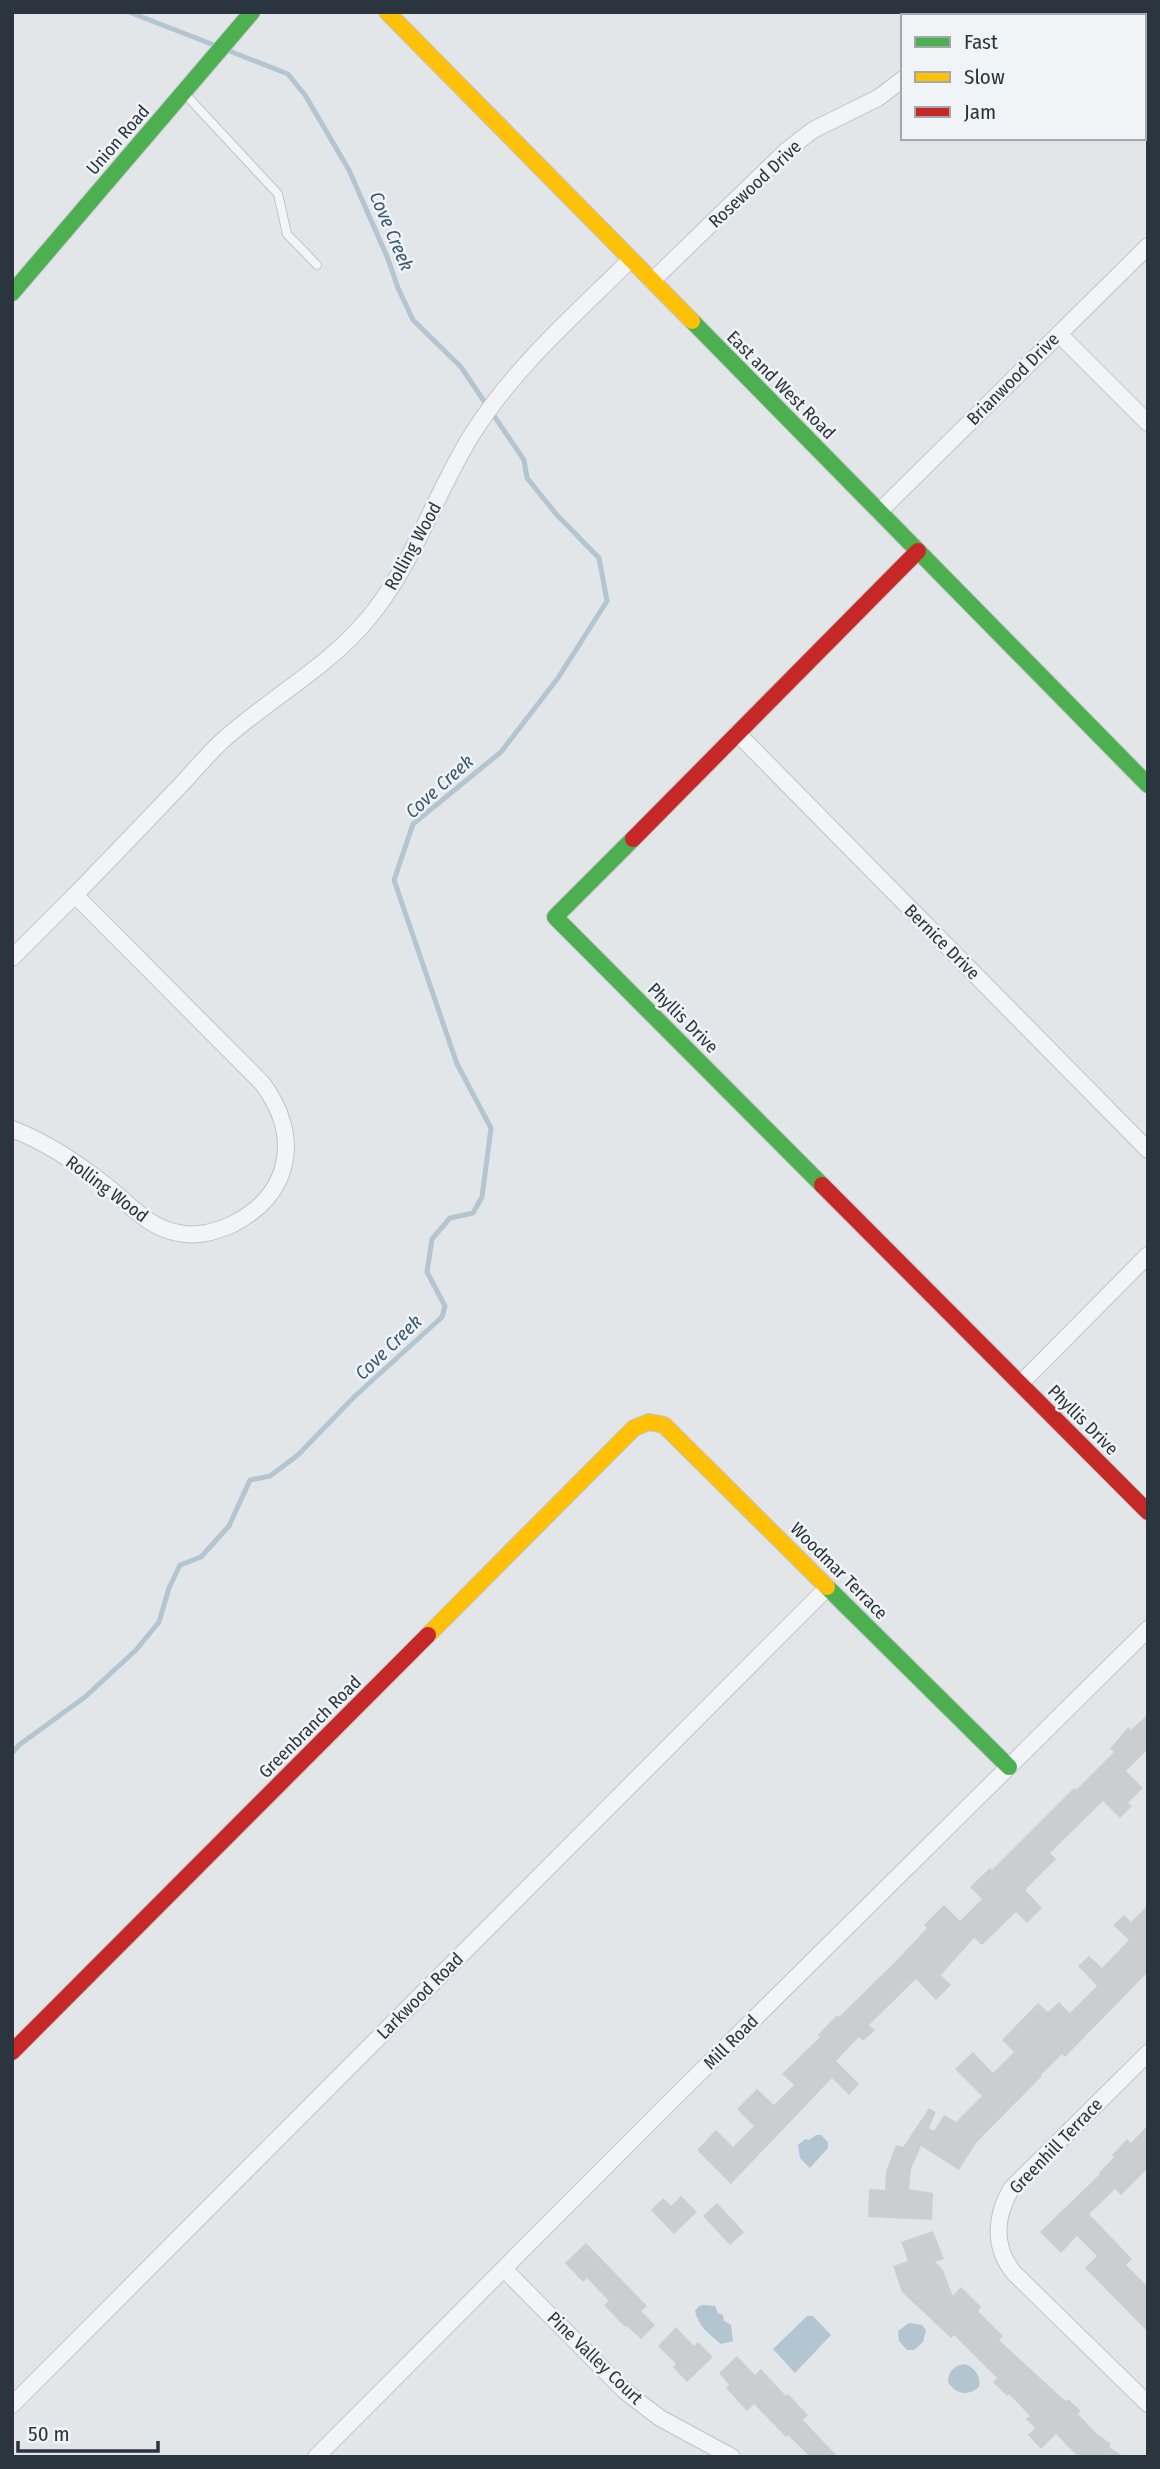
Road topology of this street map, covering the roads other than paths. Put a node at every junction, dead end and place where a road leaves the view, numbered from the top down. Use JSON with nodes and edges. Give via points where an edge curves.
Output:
{"nodes":[{"id":1,"x":253,"y":12,"type":"edge"},
{"id":2,"x":387,"y":12,"type":"edge"},
{"id":3,"x":901,"y":81,"type":"edge"},
{"id":4,"x":184,"y":93,"type":"junction"},
{"id":5,"x":1148,"y":246,"type":"edge"},
{"id":6,"x":631,"y":259,"type":"junction"},
{"id":7,"x":317,"y":265,"type":"dead end"},
{"id":8,"x":653,"y":281,"type":"junction"},
{"id":9,"x":12,"y":293,"type":"edge"},
{"id":10,"x":1059,"y":334,"type":"junction"},
{"id":11,"x":1148,"y":423,"type":"edge"},
{"id":12,"x":879,"y":512,"type":"junction"},
{"id":13,"x":918,"y":551,"type":"junction"},
{"id":14,"x":737,"y":733,"type":"junction"},
{"id":15,"x":1148,"y":785,"type":"edge"},
{"id":16,"x":75,"y":895,"type":"junction"},
{"id":17,"x":12,"y":958,"type":"edge"},
{"id":18,"x":12,"y":1129,"type":"edge"},
{"id":19,"x":1148,"y":1150,"type":"edge"},
{"id":20,"x":1148,"y":1255,"type":"edge"},
{"id":21,"x":1020,"y":1384,"type":"junction"},
{"id":22,"x":634,"y":1428,"type":"joint"},
{"id":23,"x":1148,"y":1512,"type":"edge"},
{"id":24,"x":828,"y":1587,"type":"junction"},
{"id":25,"x":1148,"y":1629,"type":"edge"},
{"id":26,"x":1009,"y":1767,"type":"junction"},
{"id":27,"x":12,"y":2052,"type":"edge"},
{"id":28,"x":1148,"y":2053,"type":"edge"},
{"id":29,"x":504,"y":2269,"type":"junction"},
{"id":30,"x":1148,"y":2404,"type":"edge"},
{"id":31,"x":12,"y":2405,"type":"edge"},
{"id":32,"x":316,"y":2457,"type":"edge"},
{"id":33,"x":732,"y":2457,"type":"edge"}],
"edges":[{"from":1,"to":4,"type":"street","name":"Union Road"},
{"from":2,"to":6,"type":"street","name":"East and West Road"},
{"from":3,"to":8,"type":"street","name":"Rosewood Drive","via":[[878,98],[813,130],[786,151]]},
{"from":4,"to":7,"type":"lane","via":[[278,194],[287,234]]},
{"from":4,"to":9,"type":"street","name":"Union Road"},
{"from":5,"to":10,"type":"street","name":"Brianwood Drive"},
{"from":6,"to":8,"type":"street","name":"East and West Road"},
{"from":6,"to":16,"type":"street","name":"Rolling Wood","via":[[494,401],[408,562],[366,621],[324,662],[223,740]]},
{"from":8,"to":12,"type":"street","name":"East and West Road"},
{"from":10,"to":11,"type":"street"},
{"from":10,"to":12,"type":"street","name":"Brianwood Drive"},
{"from":12,"to":13,"type":"street","name":"East and West Road"},
{"from":13,"to":14,"type":"street","name":"Phyllis Drive"},
{"from":13,"to":15,"type":"street","name":"East and West Road"},
{"from":14,"to":19,"type":"street","name":"Bernice Drive"},
{"from":14,"to":21,"type":"street","name":"Phyllis Drive","via":[[555,917]]},
{"from":16,"to":17,"type":"street","name":"Rolling Wood"},
{"from":16,"to":18,"type":"street","name":"Rolling Wood","via":[[262,1083],[282,1116],[286,1155],[282,1172],[272,1191],[245,1218],[218,1230],[180,1234],[146,1220],[80,1165]]},
{"from":20,"to":21,"type":"street"},
{"from":21,"to":23,"type":"street","name":"Phyllis Drive"},
{"from":22,"to":24,"type":"street","name":"Woodmar Terrace","via":[[644,1422],[664,1425]]},
{"from":22,"to":27,"type":"street","name":"Greenbranch Road"},
{"from":24,"to":26,"type":"street","name":"Woodmar Terrace"},
{"from":24,"to":31,"type":"street","name":"Larkwood Road"},
{"from":25,"to":26,"type":"street","name":"Mill Road"},
{"from":26,"to":29,"type":"street","name":"Mill Road"},
{"from":28,"to":30,"type":"street","name":"Greenhill Terrace","via":[[1011,2189],[1003,2203],[998,2236],[1014,2273]]},
{"from":29,"to":32,"type":"street","name":"Mill Road"},
{"from":29,"to":33,"type":"street","name":"Pine Valley Court","via":[[626,2392],[660,2418]]}]}
